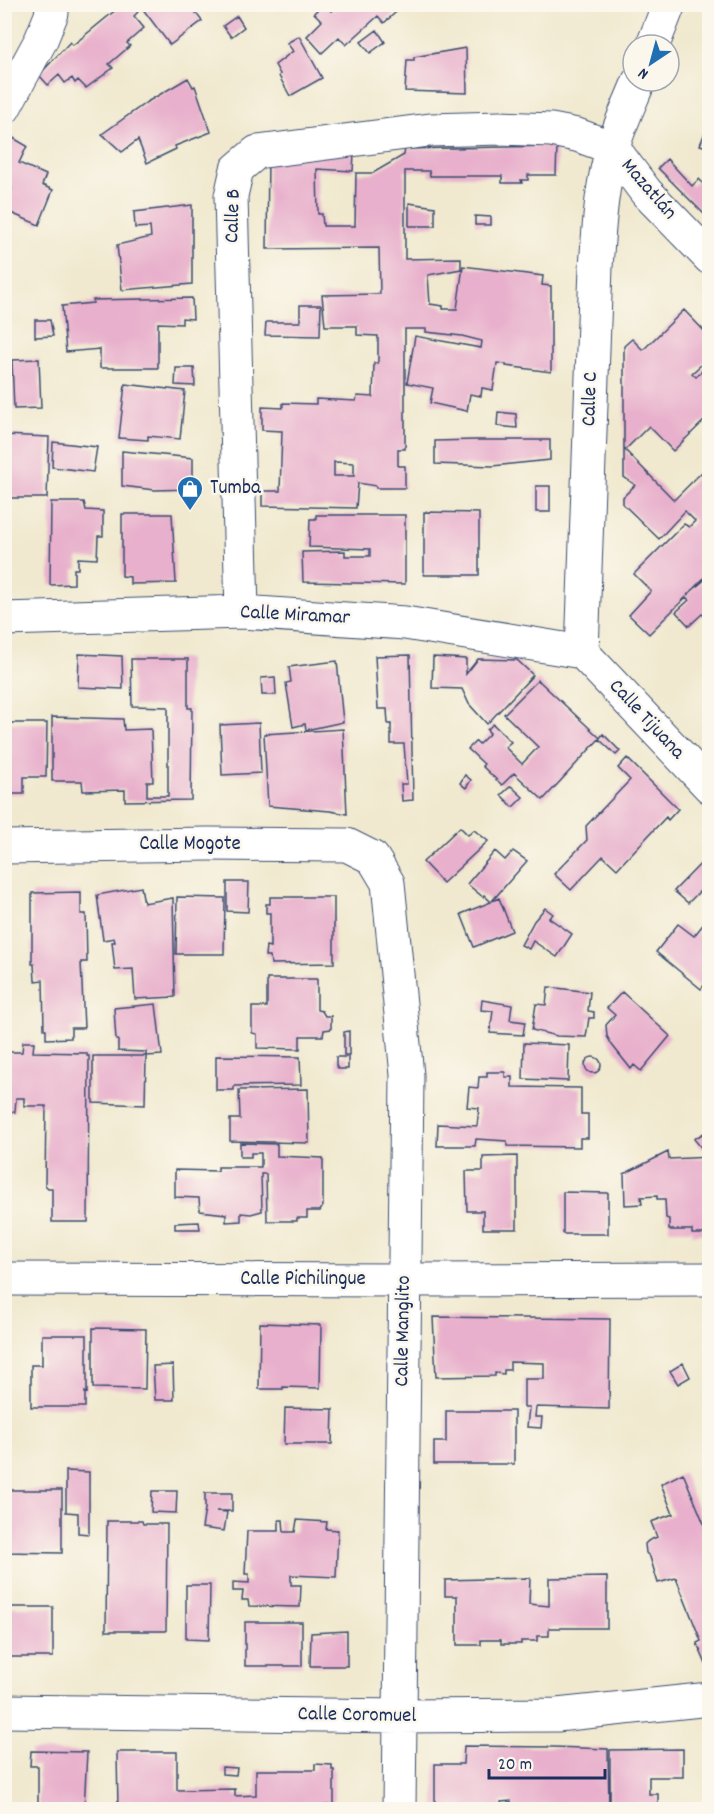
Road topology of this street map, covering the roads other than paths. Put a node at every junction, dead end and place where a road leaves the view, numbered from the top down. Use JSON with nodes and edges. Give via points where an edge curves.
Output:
{"nodes":[{"id":1,"x":51,"y":4,"type":"edge"},
{"id":2,"x":669,"y":4,"type":"edge"},
{"id":3,"x":658,"y":33,"type":"edge"},
{"id":4,"x":634,"y":93,"type":"edge"},
{"id":5,"x":4,"y":108,"type":"edge"},
{"id":6,"x":613,"y":148,"type":"junction"},
{"id":7,"x":710,"y":258,"type":"edge"},
{"id":8,"x":242,"y":612,"type":"junction"},
{"id":9,"x":4,"y":619,"type":"edge"},
{"id":10,"x":582,"y":652,"type":"junction"},
{"id":11,"x":710,"y":788,"type":"edge"},
{"id":12,"x":4,"y":847,"type":"edge"},
{"id":13,"x":373,"y":858,"type":"joint"},
{"id":14,"x":4,"y":1278,"type":"edge"},
{"id":15,"x":710,"y":1279,"type":"edge"},
{"id":16,"x":405,"y":1280,"type":"junction"},
{"id":17,"x":710,"y":1699,"type":"edge"},
{"id":18,"x":4,"y":1711,"type":"edge"},
{"id":19,"x":399,"y":1716,"type":"junction"},
{"id":20,"x":399,"y":1809,"type":"edge"}],
"edges":[{"from":1,"to":5,"type":"street","via":[[52,14],[41,40]]},
{"from":2,"to":3,"type":"street"},
{"from":4,"to":6,"type":"street","name":"Calle C"},
{"from":6,"to":7,"type":"street","name":"Mazatlán","via":[[646,192]]},
{"from":6,"to":8,"type":"street","name":"Calle B","via":[[551,130],[430,130],[257,152],[237,169],[231,196]]},
{"from":6,"to":10,"type":"street","name":"Calle C","via":[[600,214],[596,267]]},
{"from":8,"to":9,"type":"street","name":"Calle Miramar"},
{"from":8,"to":10,"type":"street","name":"Calle Miramar","via":[[405,622]]},
{"from":10,"to":11,"type":"street","name":"Calle Tijuana"},
{"from":12,"to":13,"type":"street","name":"Calle Mogote","via":[[347,845]]},
{"from":13,"to":16,"type":"street","name":"Calle Manglito","via":[[388,883],[407,1075]]},
{"from":14,"to":16,"type":"street","name":"Calle Pichilingue"},
{"from":15,"to":16,"type":"street","name":"Calle Pichilingue"},
{"from":16,"to":19,"type":"street","name":"Calle Manglito"},
{"from":17,"to":19,"type":"street","name":"Calle Coromuel","via":[[557,1715]]},
{"from":18,"to":19,"type":"street","name":"Calle Coromuel"},
{"from":19,"to":20,"type":"street","name":"Calle Manglito"}]}
